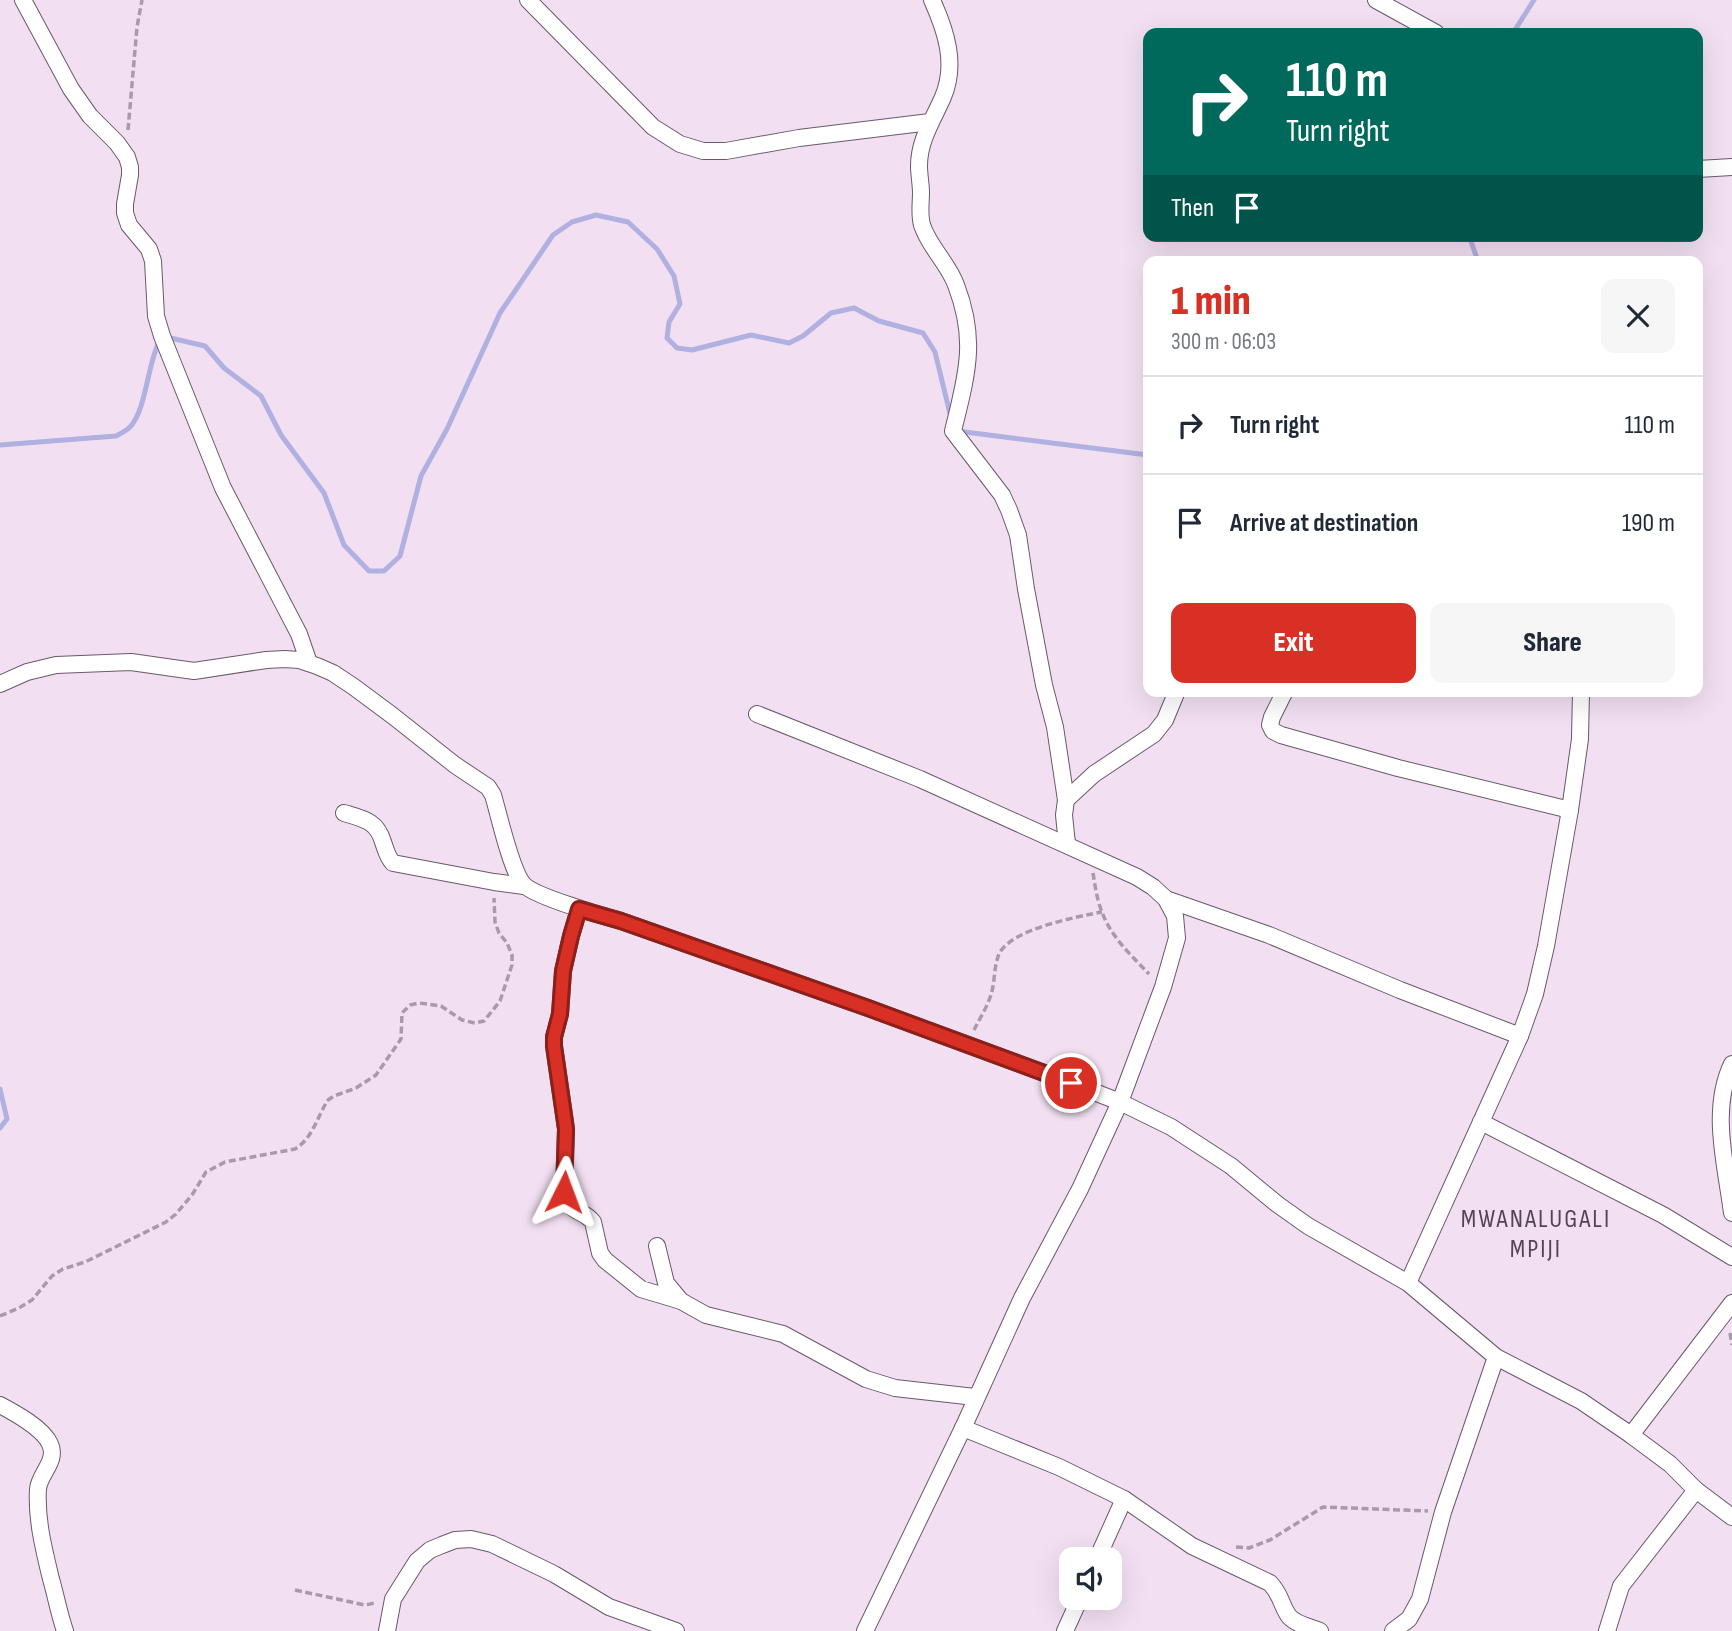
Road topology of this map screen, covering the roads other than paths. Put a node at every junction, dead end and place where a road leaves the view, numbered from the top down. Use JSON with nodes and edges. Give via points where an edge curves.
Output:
{"nodes":[{"id":1,"x":23,"y":0,"type":"edge"},
{"id":2,"x":528,"y":0,"type":"edge"},
{"id":3,"x":932,"y":0,"type":"edge"},
{"id":4,"x":1376,"y":0,"type":"edge"},
{"id":5,"x":1427,"y":28,"type":"edge"},
{"id":6,"x":930,"y":122,"type":"junction"},
{"id":7,"x":1732,"y":167,"type":"edge"},
{"id":8,"x":1703,"y":169,"type":"edge"},
{"id":9,"x":309,"y":663,"type":"junction"},
{"id":10,"x":0,"y":684,"type":"edge"},
{"id":11,"x":1175,"y":697,"type":"edge"},
{"id":12,"x":1282,"y":697,"type":"edge"},
{"id":13,"x":1581,"y":697,"type":"edge"},
{"id":14,"x":757,"y":714,"type":"dead end"},
{"id":15,"x":1066,"y":800,"type":"junction"},
{"id":16,"x":1570,"y":810,"type":"junction"},
{"id":17,"x":344,"y":813,"type":"dead end"},
{"id":18,"x":1067,"y":844,"type":"junction"},
{"id":19,"x":524,"y":886,"type":"junction"},
{"id":20,"x":1166,"y":899,"type":"junction"},
{"id":21,"x":579,"y":909,"type":"junction"},
{"id":22,"x":1520,"y":1035,"type":"junction"},
{"id":23,"x":1732,"y":1064,"type":"edge"},
{"id":24,"x":1120,"y":1102,"type":"junction"},
{"id":25,"x":1481,"y":1122,"type":"junction"},
{"id":26,"x":1732,"y":1213,"type":"edge"},
{"id":27,"x":657,"y":1246,"type":"dead end"},
{"id":28,"x":1732,"y":1257,"type":"edge"},
{"id":29,"x":1408,"y":1283,"type":"junction"},
{"id":30,"x":681,"y":1301,"type":"junction"},
{"id":31,"x":1732,"y":1303,"type":"edge"},
{"id":32,"x":1496,"y":1357,"type":"junction"},
{"id":33,"x":975,"y":1397,"type":"junction"},
{"id":34,"x":0,"y":1405,"type":"edge"},
{"id":35,"x":963,"y":1428,"type":"junction"},
{"id":36,"x":1631,"y":1435,"type":"junction"},
{"id":37,"x":1696,"y":1490,"type":"junction"},
{"id":38,"x":1124,"y":1499,"type":"junction"},
{"id":39,"x":1732,"y":1517,"type":"edge"},
{"id":40,"x":1102,"y":1547,"type":"edge"},
{"id":41,"x":1075,"y":1610,"type":"edge"},
{"id":42,"x":65,"y":1631,"type":"edge"},
{"id":43,"x":387,"y":1631,"type":"edge"},
{"id":44,"x":676,"y":1631,"type":"edge"},
{"id":45,"x":865,"y":1631,"type":"edge"},
{"id":46,"x":1065,"y":1631,"type":"edge"},
{"id":47,"x":1320,"y":1631,"type":"edge"},
{"id":48,"x":1393,"y":1631,"type":"edge"},
{"id":49,"x":1607,"y":1631,"type":"edge"}],
"edges":[{"from":1,"to":9,"type":"street","via":[[71,89],[127,157],[130,175],[125,213],[153,261],[156,316],[162,336],[223,488],[299,634]]},
{"from":2,"to":6,"type":"street","via":[[653,127],[680,145],[726,151]]},
{"from":3,"to":6,"type":"street","via":[[948,47],[950,72]]},
{"from":4,"to":5,"type":"street"},
{"from":6,"to":15,"type":"street","via":[[920,147],[922,225],[955,280],[967,331],[968,353],[953,431],[1002,495],[1018,535]]},
{"from":7,"to":8,"type":"street"},
{"from":9,"to":10,"type":"street","via":[[267,660],[194,671],[131,662],[56,665],[27,671]]},
{"from":9,"to":19,"type":"street","via":[[354,687],[488,787]]},
{"from":11,"to":15,"type":"street","via":[[1154,734],[1094,774]]},
{"from":12,"to":16,"type":"street","via":[[1270,725],[1281,735]]},
{"from":13,"to":16,"type":"street"},
{"from":14,"to":18,"type":"street"},
{"from":15,"to":18,"type":"street"},
{"from":16,"to":22,"type":"street","via":[[1546,946]]},
{"from":17,"to":19,"type":"street","via":[[378,828],[393,863]]},
{"from":18,"to":20,"type":"street","via":[[1137,877]]},
{"from":19,"to":21,"type":"street"},
{"from":20,"to":22,"type":"street"},
{"from":20,"to":24,"type":"street","via":[[1175,916],[1177,938]]},
{"from":21,"to":24,"type":"street"},
{"from":21,"to":30,"type":"street","via":[[563,971],[554,1037],[566,1129],[564,1192],[569,1205],[593,1222],[605,1260],[641,1289]]},
{"from":22,"to":25,"type":"street"},
{"from":23,"to":26,"type":"street","via":[[1721,1097]]},
{"from":24,"to":29,"type":"street","via":[[1171,1127],[1231,1166],[1308,1226]]},
{"from":24,"to":33,"type":"street"},
{"from":25,"to":28,"type":"street","via":[[1663,1215]]},
{"from":25,"to":29,"type":"street"},
{"from":27,"to":30,"type":"street","via":[[666,1283]]},
{"from":29,"to":32,"type":"street"},
{"from":30,"to":33,"type":"street","via":[[706,1315],[783,1334],[866,1378],[895,1388]]},
{"from":31,"to":36,"type":"street"},
{"from":32,"to":36,"type":"street","via":[[1581,1401]]},
{"from":32,"to":48,"type":"street","via":[[1443,1512],[1420,1599],[1409,1619]]},
{"from":33,"to":35,"type":"street"},
{"from":34,"to":42,"type":"street","via":[[22,1416],[51,1446],[51,1461],[38,1485],[39,1520]]},
{"from":35,"to":38,"type":"street"},
{"from":35,"to":45,"type":"street"},
{"from":36,"to":37,"type":"street"},
{"from":37,"to":39,"type":"street"},
{"from":37,"to":49,"type":"street","via":[[1621,1586]]},
{"from":38,"to":40,"type":"street"},
{"from":38,"to":47,"type":"street","via":[[1192,1546],[1270,1584],[1289,1616]]},
{"from":41,"to":46,"type":"street"},
{"from":43,"to":44,"type":"street","via":[[393,1599],[417,1561],[430,1550],[471,1539],[492,1544],[554,1574],[609,1606]]}]}
